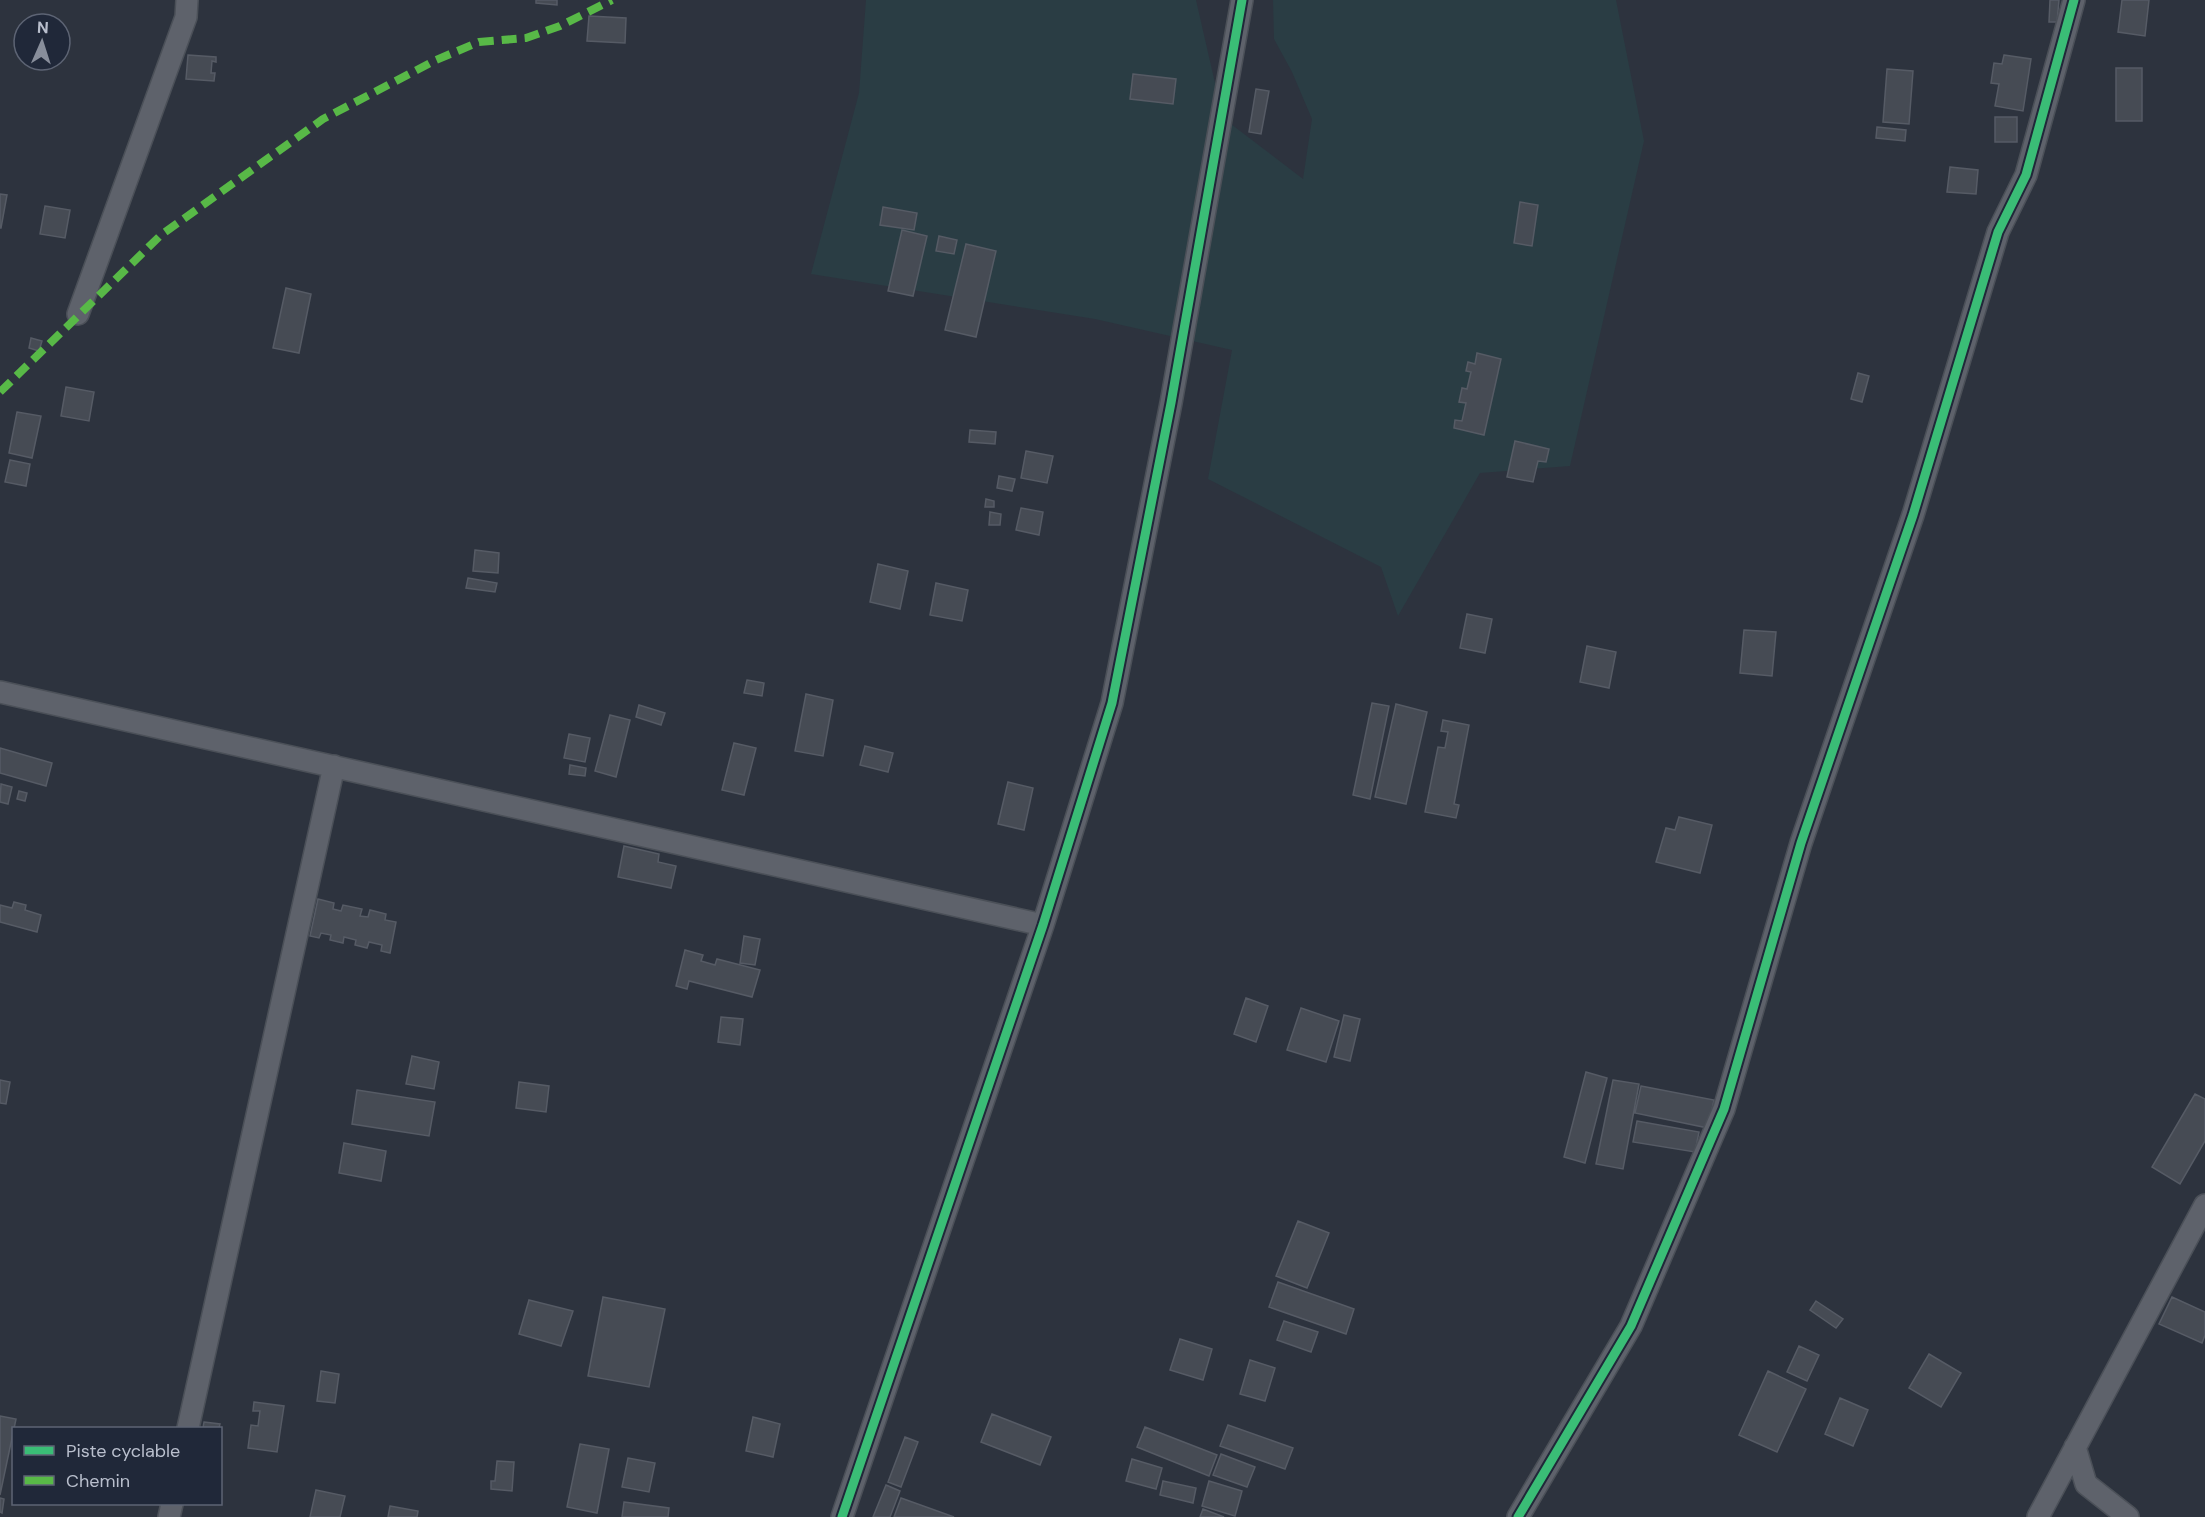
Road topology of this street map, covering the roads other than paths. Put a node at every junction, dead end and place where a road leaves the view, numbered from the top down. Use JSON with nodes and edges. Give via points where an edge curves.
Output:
{"nodes":[{"id":1,"x":187,"y":0,"type":"edge"},
{"id":2,"x":1242,"y":0,"type":"edge"},
{"id":3,"x":2074,"y":0,"type":"edge"},
{"id":4,"x":78,"y":314,"type":"dead end"},
{"id":5,"x":0,"y":692,"type":"edge"},
{"id":6,"x":334,"y":766,"type":"junction"},
{"id":7,"x":1043,"y":925,"type":"junction"},
{"id":8,"x":2205,"y":1205,"type":"edge"},
{"id":9,"x":188,"y":1427,"type":"edge"},
{"id":10,"x":2075,"y":1448,"type":"junction"},
{"id":11,"x":842,"y":1517,"type":"edge"},
{"id":12,"x":1518,"y":1517,"type":"edge"},
{"id":13,"x":2037,"y":1517,"type":"edge"},
{"id":14,"x":2128,"y":1517,"type":"edge"}],
"edges":[{"from":1,"to":4,"type":"street","via":[[186,17]]},
{"from":2,"to":7,"type":"street","via":[[1171,403],[1112,703]]},
{"from":3,"to":12,"type":"street","via":[[2025,175],[1998,232],[1913,514],[1801,843],[1724,1109],[1631,1326]]},
{"from":5,"to":6,"type":"street"},
{"from":6,"to":7,"type":"street"},
{"from":6,"to":9,"type":"street"},
{"from":7,"to":11,"type":"street"},
{"from":8,"to":10,"type":"street"},
{"from":10,"to":13,"type":"street"},
{"from":10,"to":14,"type":"street","via":[[2086,1484]]}]}
